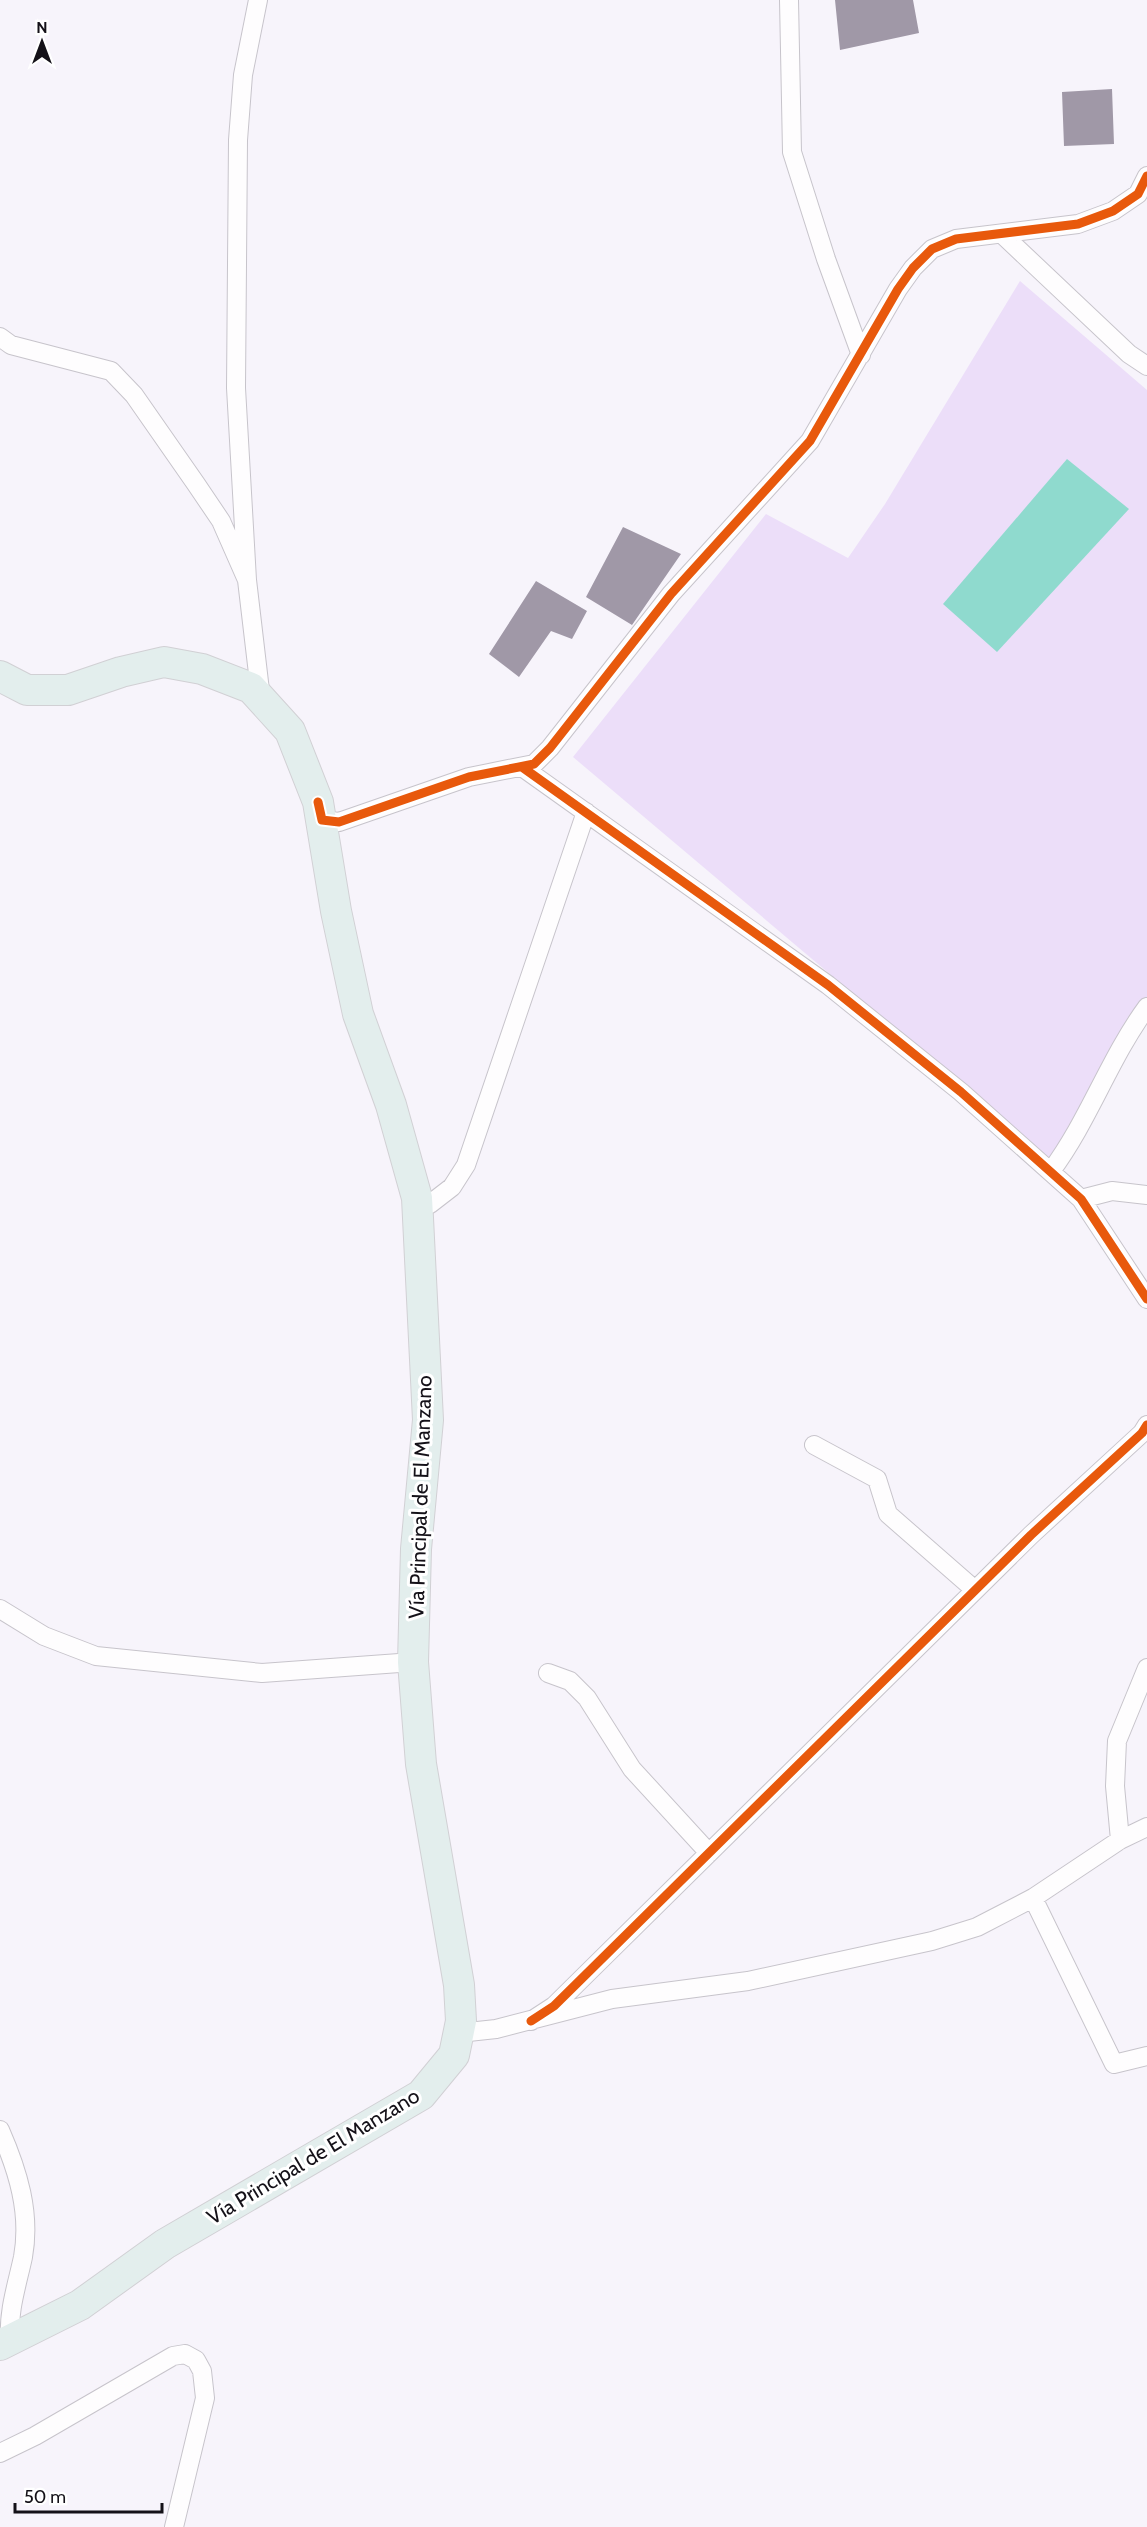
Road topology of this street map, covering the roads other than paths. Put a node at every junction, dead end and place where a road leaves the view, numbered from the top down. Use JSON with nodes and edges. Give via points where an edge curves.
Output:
{"nodes":[{"id":1,"x":258,"y":0,"type":"edge"},
{"id":2,"x":789,"y":0,"type":"edge"},
{"id":3,"x":1147,"y":176,"type":"edge"},
{"id":4,"x":1003,"y":235,"type":"junction"},
{"id":5,"x":0,"y":337,"type":"edge"},
{"id":6,"x":861,"y":355,"type":"junction"},
{"id":7,"x":1147,"y":366,"type":"edge"},
{"id":8,"x":247,"y":580,"type":"junction"},
{"id":9,"x":0,"y":676,"type":"edge"},
{"id":10,"x":261,"y":699,"type":"junction"},
{"id":11,"x":522,"y":767,"type":"junction"},
{"id":12,"x":318,"y":802,"type":"junction"},
{"id":13,"x":586,"y":812,"type":"junction"},
{"id":14,"x":1147,"y":1008,"type":"edge"},
{"id":15,"x":1051,"y":1171,"type":"junction"},
{"id":16,"x":1147,"y":1195,"type":"edge"},
{"id":17,"x":417,"y":1198,"type":"junction"},
{"id":18,"x":1081,"y":1199,"type":"junction"},
{"id":19,"x":1147,"y":1299,"type":"edge"},
{"id":20,"x":1147,"y":1425,"type":"edge"},
{"id":21,"x":814,"y":1445,"type":"dead end"},
{"id":22,"x":975,"y":1590,"type":"junction"},
{"id":23,"x":0,"y":1609,"type":"edge"},
{"id":24,"x":413,"y":1662,"type":"junction"},
{"id":25,"x":1147,"y":1668,"type":"edge"},
{"id":26,"x":548,"y":1673,"type":"dead end"},
{"id":27,"x":1147,"y":1827,"type":"edge"},
{"id":28,"x":1120,"y":1840,"type":"junction"},
{"id":29,"x":709,"y":1853,"type":"junction"},
{"id":30,"x":1033,"y":1898,"type":"junction"},
{"id":31,"x":531,"y":2021,"type":"junction"},
{"id":32,"x":459,"y":2033,"type":"junction"},
{"id":33,"x":1147,"y":2056,"type":"edge"},
{"id":34,"x":0,"y":2130,"type":"edge"},
{"id":35,"x":5,"y":2342,"type":"edge"},
{"id":36,"x":0,"y":2453,"type":"edge"},
{"id":37,"x":174,"y":2527,"type":"edge"}],
"edges":[{"from":1,"to":8,"type":"street","via":[[243,75],[238,140],[236,388]]},
{"from":2,"to":6,"type":"street","via":[[792,152]]},
{"from":3,"to":4,"type":"street","via":[[1138,194],[1113,211],[1078,224]]},
{"from":4,"to":6,"type":"street","via":[[956,239],[932,249],[898,289]]},
{"from":4,"to":7,"type":"street","via":[[1129,354]]},
{"from":5,"to":8,"type":"street","via":[[11,345],[111,371],[134,395],[209,502]]},
{"from":6,"to":11,"type":"street","via":[[810,441],[670,594],[550,748],[534,764]]},
{"from":8,"to":10,"type":"street"},
{"from":9,"to":10,"type":"main road","name":"Vía Principal de El Manzano","via":[[27,690],[68,690],[164,662],[202,669],[251,688]]},
{"from":10,"to":12,"type":"main road","name":"Vía Principal de El Manzano","via":[[290,731]]},
{"from":11,"to":12,"type":"street","via":[[469,777],[339,822],[322,820]]},
{"from":11,"to":13,"type":"street"},
{"from":12,"to":17,"type":"main road","name":"Vía Principal de El Manzano","via":[[358,1014],[391,1105]]},
{"from":13,"to":15,"type":"street","via":[[828,985],[961,1092]]},
{"from":13,"to":17,"type":"street","via":[[466,1165],[452,1187],[430,1204]]},
{"from":14,"to":15,"type":"street"},
{"from":15,"to":18,"type":"street"},
{"from":16,"to":18,"type":"street","via":[[1112,1191]]},
{"from":17,"to":24,"type":"main road","name":"Vía Principal de El Manzano","via":[[428,1420],[416,1549]]},
{"from":18,"to":19,"type":"street"},
{"from":20,"to":22,"type":"street"},
{"from":21,"to":22,"type":"street","via":[[877,1479],[888,1514]]},
{"from":22,"to":29,"type":"street"},
{"from":23,"to":24,"type":"street","via":[[44,1636],[96,1656],[262,1673]]},
{"from":24,"to":32,"type":"main road","name":"Vía Principal de El Manzano","via":[[421,1764],[459,1985]]},
{"from":25,"to":28,"type":"street","via":[[1118,1741],[1115,1786]]},
{"from":26,"to":29,"type":"street","via":[[570,1682],[587,1698],[632,1769]]},
{"from":27,"to":28,"type":"street"},
{"from":28,"to":30,"type":"street"},
{"from":29,"to":31,"type":"street","via":[[554,2006]]},
{"from":30,"to":31,"type":"street","via":[[977,1927],[932,1941],[748,1981],[612,1999]]},
{"from":30,"to":33,"type":"street","via":[[1114,2064]]},
{"from":31,"to":32,"type":"street"},
{"from":32,"to":35,"type":"main road","name":"Vía Principal de El Manzano","via":[[454,2055],[421,2095],[165,2244],[80,2305]]},
{"from":34,"to":35,"type":"street","via":[[19,2179],[25,2220],[23,2256]]},
{"from":36,"to":37,"type":"street","via":[[173,2356],[191,2356],[200,2365],[205,2398]]}]}
